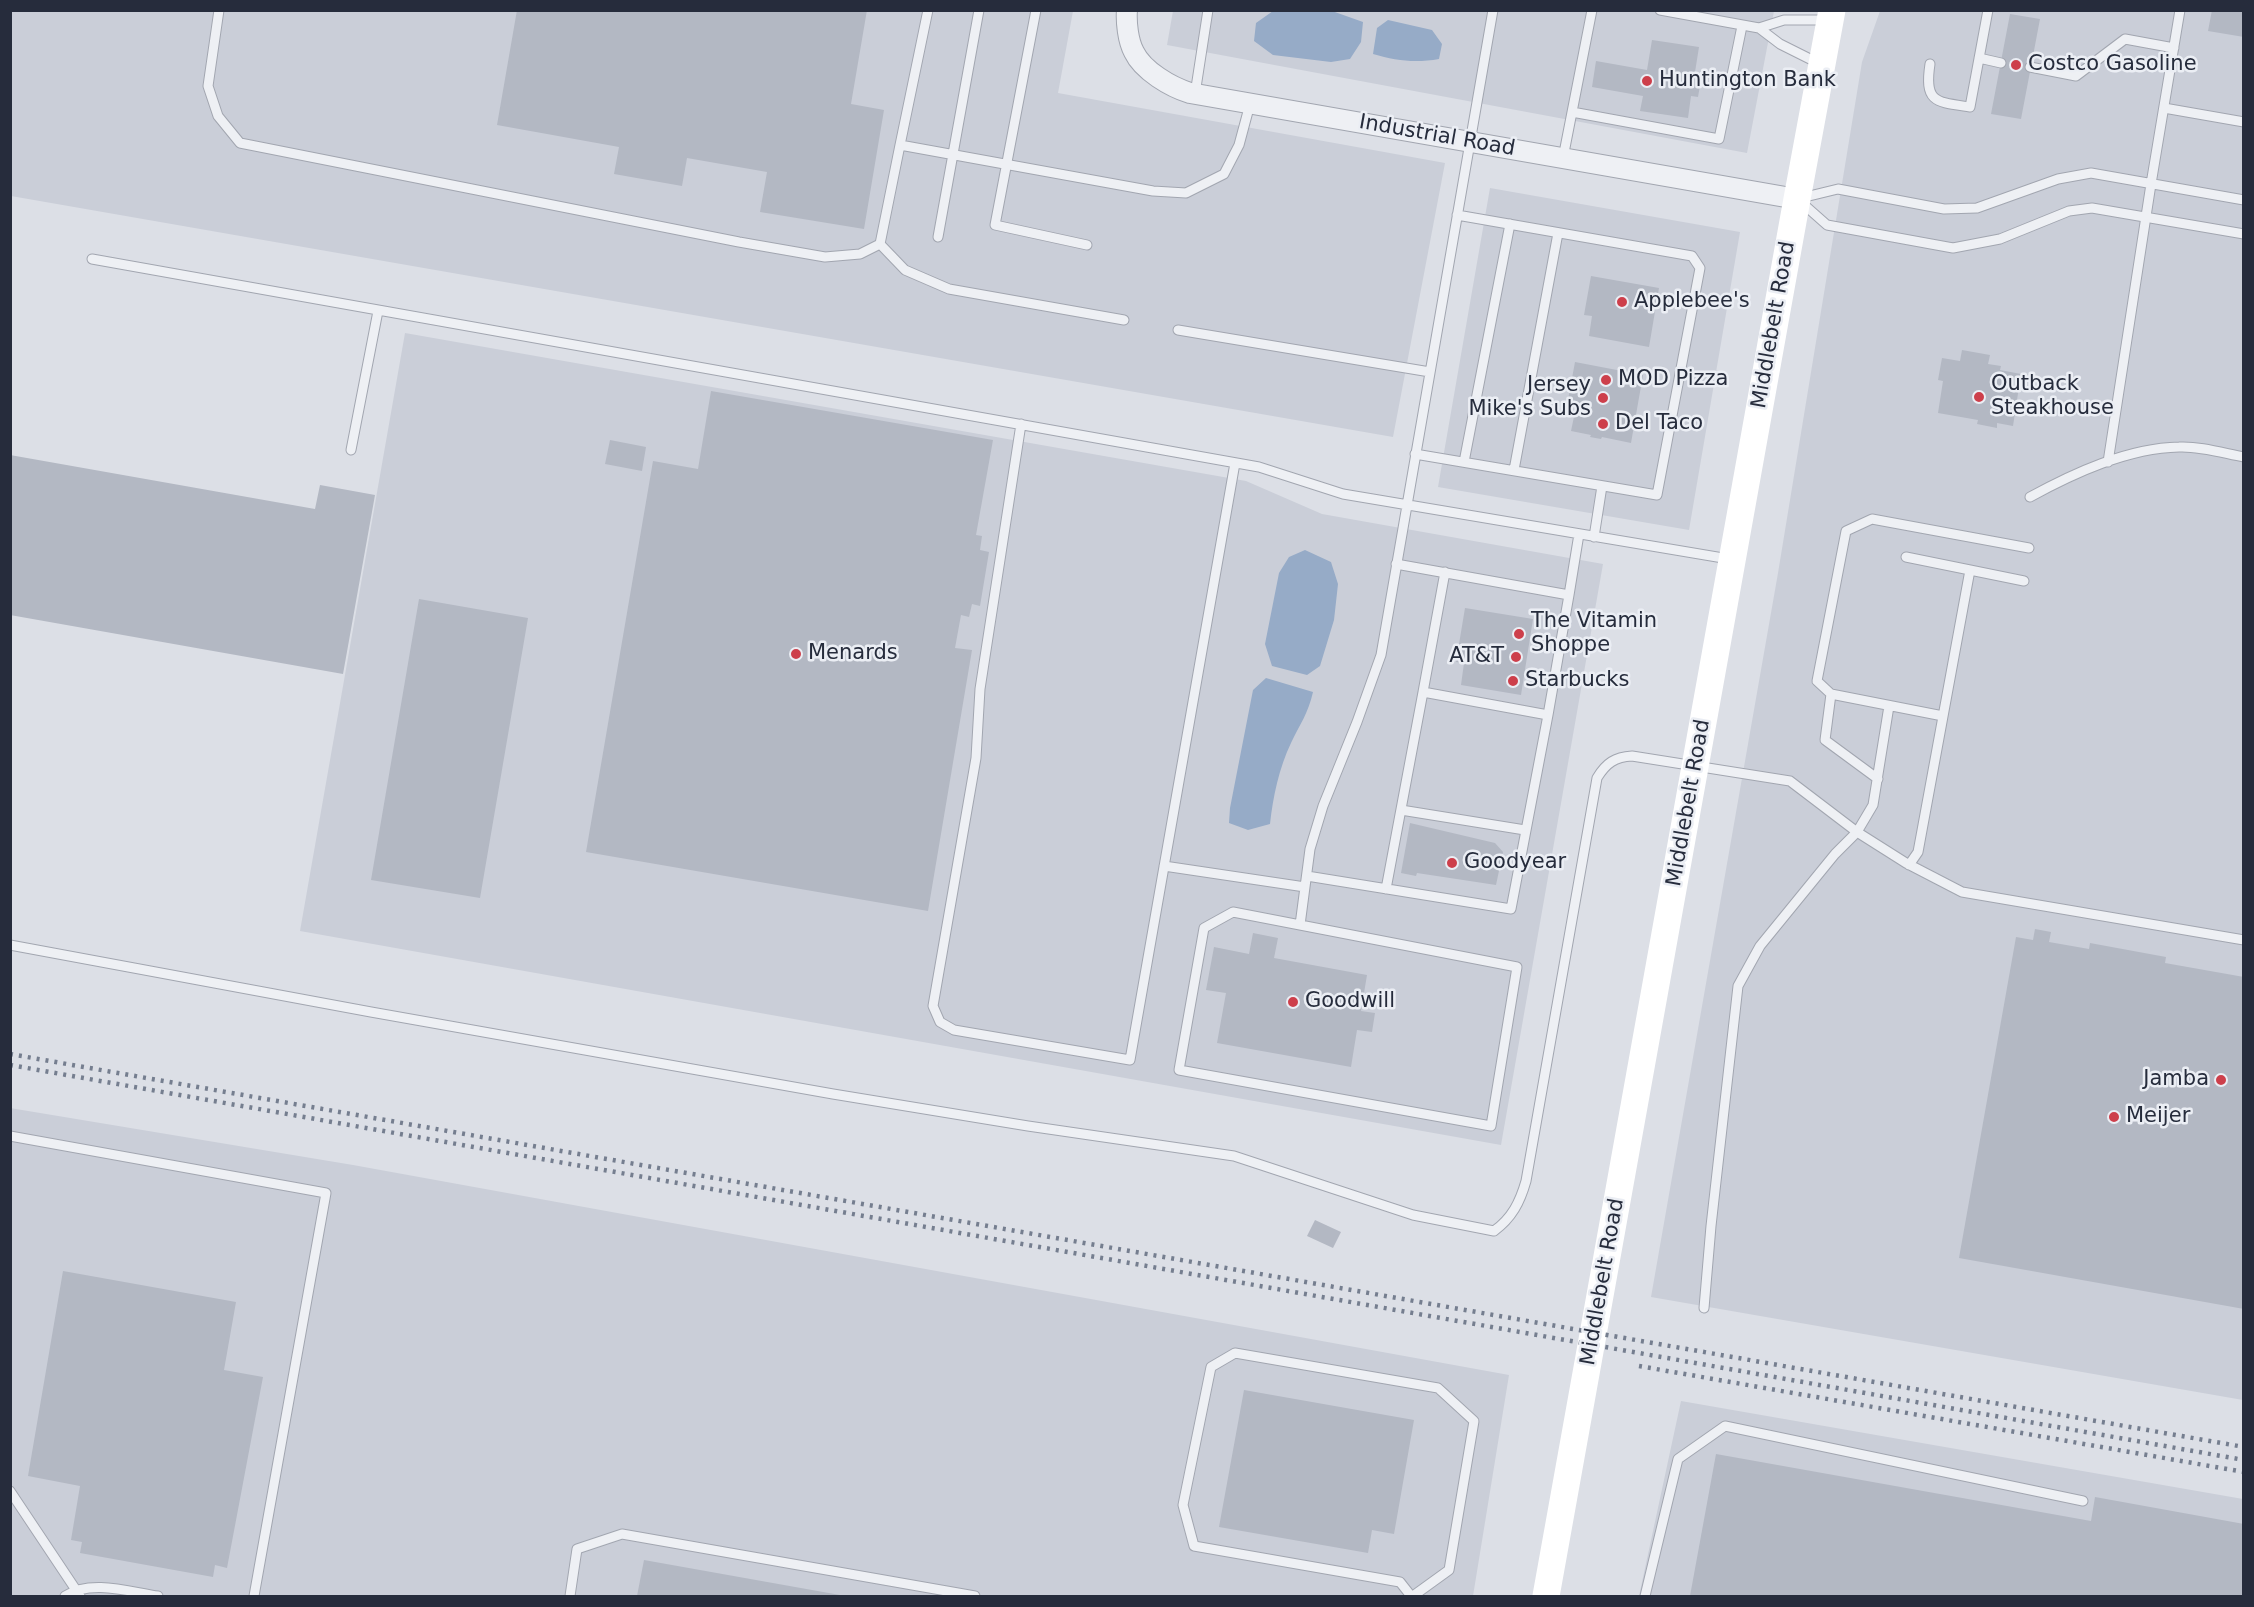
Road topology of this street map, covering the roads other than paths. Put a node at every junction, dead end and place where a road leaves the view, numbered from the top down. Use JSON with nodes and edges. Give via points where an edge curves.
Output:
{"nodes":[{"id":1,"x":219,"y":10,"type":"edge"},
{"id":2,"x":928,"y":10,"type":"edge"},
{"id":3,"x":980,"y":10,"type":"edge"},
{"id":4,"x":1036,"y":10,"type":"edge"},
{"id":5,"x":1127,"y":10,"type":"edge"},
{"id":6,"x":1208,"y":10,"type":"edge"},
{"id":7,"x":1493,"y":10,"type":"edge"},
{"id":8,"x":1592,"y":10,"type":"edge"},
{"id":9,"x":1660,"y":10,"type":"edge"},
{"id":10,"x":1988,"y":10,"type":"edge"},
{"id":11,"x":2180,"y":10,"type":"edge"},
{"id":12,"x":1832,"y":15,"type":"edge"},
{"id":13,"x":1742,"y":26,"type":"junction"},
{"id":14,"x":1759,"y":28,"type":"junction"},
{"id":15,"x":2174,"y":48,"type":"junction"},
{"id":16,"x":1979,"y":58,"type":"junction"},
{"id":17,"x":2001,"y":63,"type":"dead end"},
{"id":18,"x":1930,"y":64,"type":"dead end"},
{"id":19,"x":1822,"y":65,"type":"junction"},
{"id":20,"x":2030,"y":67,"type":"dead end"},
{"id":21,"x":1195,"y":94,"type":"junction"},
{"id":22,"x":1250,"y":104,"type":"junction"},
{"id":23,"x":2164,"y":108,"type":"junction"},
{"id":24,"x":1572,"y":112,"type":"junction"},
{"id":25,"x":2244,"y":122,"type":"edge"},
{"id":26,"x":1469,"y":142,"type":"junction"},
{"id":27,"x":900,"y":145,"type":"junction"},
{"id":28,"x":954,"y":154,"type":"junction"},
{"id":29,"x":1563,"y":158,"type":"junction"},
{"id":30,"x":1006,"y":164,"type":"junction"},
{"id":31,"x":2151,"y":184,"type":"junction"},
{"id":32,"x":1797,"y":199,"type":"junction"},
{"id":33,"x":2244,"y":200,"type":"edge"},
{"id":34,"x":1457,"y":215,"type":"junction"},
{"id":35,"x":2146,"y":217,"type":"junction"},
{"id":36,"x":1510,"y":224,"type":"junction"},
{"id":37,"x":1558,"y":233,"type":"junction"},
{"id":38,"x":2244,"y":234,"type":"edge"},
{"id":39,"x":938,"y":237,"type":"dead end"},
{"id":40,"x":880,"y":243,"type":"junction"},
{"id":41,"x":1087,"y":245,"type":"dead end"},
{"id":42,"x":92,"y":259,"type":"dead end"},
{"id":43,"x":378,"y":311,"type":"junction"},
{"id":44,"x":1124,"y":320,"type":"dead end"},
{"id":45,"x":1178,"y":330,"type":"dead end"},
{"id":46,"x":1430,"y":372,"type":"junction"},
{"id":47,"x":1021,"y":424,"type":"junction"},
{"id":48,"x":351,"y":450,"type":"dead end"},
{"id":49,"x":1415,"y":454,"type":"junction"},
{"id":50,"x":2244,"y":457,"type":"edge"},
{"id":51,"x":1464,"y":462,"type":"junction"},
{"id":52,"x":2108,"y":462,"type":"junction"},
{"id":53,"x":1236,"y":463,"type":"junction"},
{"id":54,"x":1514,"y":470,"type":"junction"},
{"id":55,"x":1602,"y":486,"type":"junction"},
{"id":56,"x":2030,"y":497,"type":"dead end"},
{"id":57,"x":1407,"y":505,"type":"junction"},
{"id":58,"x":1580,"y":534,"type":"junction"},
{"id":59,"x":1594,"y":537,"type":"junction"},
{"id":60,"x":2029,"y":548,"type":"dead end"},
{"id":61,"x":1906,"y":557,"type":"dead end"},
{"id":62,"x":1732,"y":560,"type":"junction"},
{"id":63,"x":1396,"y":564,"type":"junction"},
{"id":64,"x":1970,"y":570,"type":"junction"},
{"id":65,"x":1445,"y":572,"type":"junction"},
{"id":66,"x":2024,"y":581,"type":"dead end"},
{"id":67,"x":1569,"y":595,"type":"junction"},
{"id":68,"x":1423,"y":692,"type":"junction"},
{"id":69,"x":1831,"y":694,"type":"junction"},
{"id":70,"x":1889,"y":706,"type":"junction"},
{"id":71,"x":1548,"y":716,"type":"junction"},
{"id":72,"x":1943,"y":716,"type":"junction"},
{"id":73,"x":1695,"y":767,"type":"junction"},
{"id":74,"x":1878,"y":779,"type":"junction"},
{"id":75,"x":1401,"y":810,"type":"junction"},
{"id":76,"x":1525,"y":830,"type":"junction"},
{"id":77,"x":1857,"y":832,"type":"junction"},
{"id":78,"x":1909,"y":865,"type":"junction"},
{"id":79,"x":1164,"y":866,"type":"junction"},
{"id":80,"x":1307,"y":876,"type":"junction"},
{"id":81,"x":1305,"y":887,"type":"junction"},
{"id":82,"x":1386,"y":889,"type":"junction"},
{"id":83,"x":1300,"y":925,"type":"junction"},
{"id":84,"x":2244,"y":940,"type":"edge"},
{"id":85,"x":10,"y":945,"type":"edge"},
{"id":86,"x":10,"y":1136,"type":"edge"},
{"id":87,"x":1704,"y":1308,"type":"dead end"},
{"id":88,"x":10,"y":1491,"type":"edge"},
{"id":89,"x":2083,"y":1501,"type":"dead end"},
{"id":90,"x":78,"y":1593,"type":"edge"},
{"id":91,"x":65,"y":1596,"type":"edge"},
{"id":92,"x":158,"y":1596,"type":"edge"},
{"id":93,"x":254,"y":1596,"type":"edge"},
{"id":94,"x":570,"y":1596,"type":"edge"},
{"id":95,"x":975,"y":1596,"type":"edge"},
{"id":96,"x":1412,"y":1596,"type":"edge"},
{"id":97,"x":1546,"y":1596,"type":"edge"},
{"id":98,"x":1645,"y":1596,"type":"edge"}],
"edges":[{"from":1,"to":40,"type":"lane","via":[[208,86],[218,116],[240,143],[825,257],[860,254]]},
{"from":2,"to":27,"type":"lane"},
{"from":3,"to":28,"type":"lane"},
{"from":4,"to":30,"type":"lane"},
{"from":5,"to":21,"type":"street","name":"Industrial Road","via":[[1134,52],[1161,80]]},
{"from":6,"to":21,"type":"lane"},
{"from":7,"to":26,"type":"lane"},
{"from":8,"to":24,"type":"lane"},
{"from":9,"to":13,"type":"lane"},
{"from":10,"to":16,"type":"lane"},
{"from":11,"to":15,"type":"lane"},
{"from":12,"to":14,"type":"lane","via":[[1784,20]]},
{"from":12,"to":19,"type":"main road","name":"Middlebelt Road"},
{"from":13,"to":14,"type":"lane"},
{"from":13,"to":24,"type":"lane","via":[[1719,139]]},
{"from":14,"to":19,"type":"lane","via":[[1780,44]]},
{"from":15,"to":20,"type":"lane","via":[[2126,39],[2076,76]]},
{"from":15,"to":23,"type":"lane"},
{"from":16,"to":17,"type":"lane"},
{"from":16,"to":18,"type":"lane","via":[[1970,107],[1940,101],[1930,94]]},
{"from":19,"to":32,"type":"main road","name":"Middlebelt Road"},
{"from":21,"to":22,"type":"street","name":"Industrial Road"},
{"from":22,"to":26,"type":"street","name":"Industrial Road"},
{"from":22,"to":30,"type":"lane","via":[[1239,145],[1224,174],[1186,193],[1153,191]]},
{"from":23,"to":25,"type":"lane"},
{"from":23,"to":31,"type":"lane"},
{"from":24,"to":29,"type":"lane"},
{"from":26,"to":29,"type":"street","name":"Industrial Road"},
{"from":26,"to":34,"type":"lane"},
{"from":27,"to":28,"type":"lane"},
{"from":27,"to":40,"type":"lane"},
{"from":28,"to":30,"type":"lane"},
{"from":28,"to":39,"type":"lane"},
{"from":29,"to":32,"type":"street","name":"Industrial Road"},
{"from":30,"to":41,"type":"lane","via":[[995,225]]},
{"from":31,"to":32,"type":"lane","via":[[2091,173],[2058,179],[1977,208],[1955,209],[1838,189]]},
{"from":31,"to":33,"type":"lane"},
{"from":31,"to":35,"type":"lane"},
{"from":32,"to":35,"type":"lane","via":[[1827,225],[1953,248],[2000,239],[2069,211],[2092,208]]},
{"from":32,"to":62,"type":"main road","name":"Middlebelt Road"},
{"from":34,"to":36,"type":"lane"},
{"from":34,"to":46,"type":"lane"},
{"from":35,"to":38,"type":"lane"},
{"from":35,"to":52,"type":"lane"},
{"from":36,"to":37,"type":"lane"},
{"from":36,"to":51,"type":"lane"},
{"from":37,"to":54,"type":"lane"},
{"from":37,"to":55,"type":"lane","via":[[1692,256],[1700,268],[1657,495]]},
{"from":40,"to":44,"type":"lane","via":[[905,270],[949,289]]},
{"from":42,"to":43,"type":"lane"},
{"from":43,"to":47,"type":"lane"},
{"from":43,"to":48,"type":"lane"},
{"from":45,"to":46,"type":"lane"},
{"from":46,"to":49,"type":"lane"},
{"from":47,"to":53,"type":"lane"},
{"from":47,"to":79,"type":"lane","via":[[979,695],[976,758],[933,1006],[940,1022],[954,1030],[1130,1060]]},
{"from":49,"to":51,"type":"lane"},
{"from":49,"to":57,"type":"lane"},
{"from":50,"to":52,"type":"lane","via":[[2181,447],[2145,450]]},
{"from":51,"to":54,"type":"lane"},
{"from":52,"to":56,"type":"lane"},
{"from":53,"to":57,"type":"lane","via":[[1343,494]]},
{"from":53,"to":79,"type":"lane"},
{"from":54,"to":55,"type":"lane"},
{"from":55,"to":59,"type":"lane"},
{"from":57,"to":58,"type":"lane"},
{"from":57,"to":63,"type":"lane"},
{"from":58,"to":59,"type":"lane"},
{"from":58,"to":67,"type":"lane"},
{"from":59,"to":62,"type":"lane"},
{"from":60,"to":69,"type":"lane","via":[[1872,519],[1846,531],[1817,681]]},
{"from":61,"to":64,"type":"lane"},
{"from":62,"to":73,"type":"main road","name":"Middlebelt Road"},
{"from":63,"to":65,"type":"lane"},
{"from":63,"to":80,"type":"lane","via":[[1381,655],[1323,806]]},
{"from":64,"to":66,"type":"lane"},
{"from":64,"to":72,"type":"lane"},
{"from":65,"to":67,"type":"lane"},
{"from":65,"to":68,"type":"lane"},
{"from":67,"to":71,"type":"lane"},
{"from":68,"to":71,"type":"lane"},
{"from":68,"to":75,"type":"lane"},
{"from":69,"to":70,"type":"lane"},
{"from":69,"to":74,"type":"lane","via":[[1825,740]]},
{"from":70,"to":72,"type":"lane"},
{"from":70,"to":74,"type":"lane"},
{"from":71,"to":76,"type":"lane"},
{"from":72,"to":78,"type":"lane","via":[[1918,852]]},
{"from":73,"to":77,"type":"lane","via":[[1790,781]]},
{"from":73,"to":85,"type":"lane","via":[[1624,757],[1608,763],[1597,778],[1526,1181],[1511,1216],[1494,1231],[1413,1215],[1234,1156],[822,1092]]},
{"from":73,"to":97,"type":"main road","name":"Middlebelt Road"},
{"from":74,"to":77,"type":"lane","via":[[1873,805]]},
{"from":75,"to":76,"type":"lane"},
{"from":75,"to":82,"type":"lane"},
{"from":76,"to":82,"type":"lane","via":[[1511,909]]},
{"from":77,"to":78,"type":"lane"},
{"from":77,"to":87,"type":"lane","via":[[1760,946],[1738,986]]},
{"from":78,"to":84,"type":"lane","via":[[1962,892]]},
{"from":79,"to":81,"type":"lane"},
{"from":80,"to":81,"type":"lane"},
{"from":80,"to":82,"type":"lane"},
{"from":81,"to":83,"type":"lane"},
{"from":83,"to":83,"type":"lane","via":[[1517,967],[1491,1126],[1179,1070],[1204,928],[1233,912]]},
{"from":86,"to":93,"type":"lane","via":[[326,1193]]},
{"from":88,"to":90,"type":"lane"},
{"from":89,"to":98,"type":"lane","via":[[1725,1426],[1678,1459]]},
{"from":90,"to":91,"type":"lane"},
{"from":90,"to":92,"type":"lane","via":[[112,1588]]},
{"from":94,"to":95,"type":"lane","via":[[577,1549],[622,1534]]},
{"from":96,"to":96,"type":"lane","via":[[1400,1582],[1194,1546],[1183,1505],[1211,1367],[1235,1353],[1438,1388],[1474,1421],[1449,1570]]}]}
